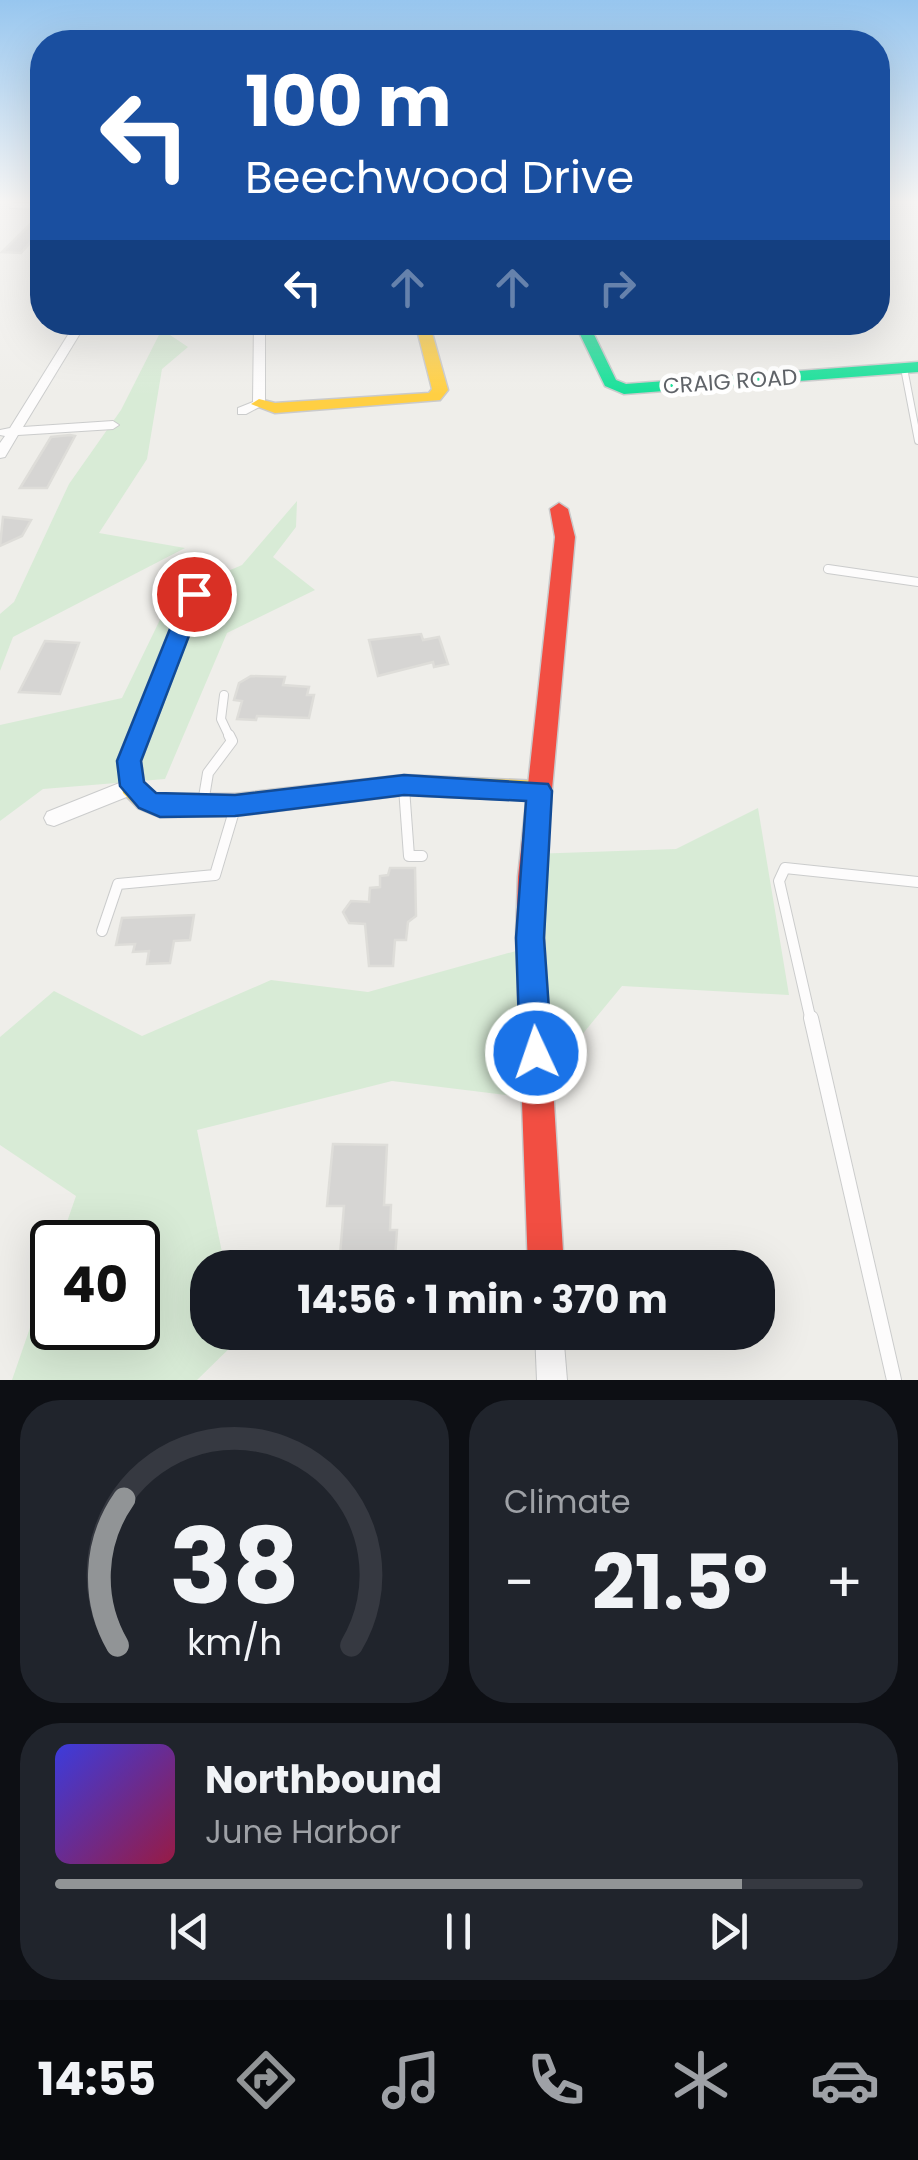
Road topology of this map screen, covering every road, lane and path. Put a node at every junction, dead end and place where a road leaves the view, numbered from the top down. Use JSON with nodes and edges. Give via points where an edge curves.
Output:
{"nodes":[{"id":1,"x":73,"y":335,"type":"edge"},
{"id":2,"x":261,"y":335,"type":"edge"},
{"id":3,"x":425,"y":335,"type":"edge"},
{"id":4,"x":587,"y":335,"type":"edge"},
{"id":5,"x":911,"y":368,"type":"edge"},
{"id":6,"x":251,"y":407,"type":"joint"},
{"id":7,"x":112,"y":425,"type":"dead end"},
{"id":8,"x":7,"y":432,"type":"edge"},
{"id":9,"x":918,"y":440,"type":"edge"},
{"id":10,"x":0,"y":454,"type":"edge"},
{"id":11,"x":559,"y":509,"type":"dead end"},
{"id":12,"x":828,"y":569,"type":"dead end"},
{"id":13,"x":918,"y":582,"type":"edge"},
{"id":14,"x":194,"y":594,"type":"dead end"},
{"id":15,"x":224,"y":694,"type":"dead end"},
{"id":16,"x":404,"y":785,"type":"junction"},
{"id":17,"x":132,"y":786,"type":"junction"},
{"id":18,"x":539,"y":791,"type":"junction"},
{"id":19,"x":235,"y":805,"type":"junction"},
{"id":20,"x":203,"y":806,"type":"junction"},
{"id":21,"x":54,"y":818,"type":"dead end"},
{"id":22,"x":422,"y":856,"type":"dead end"},
{"id":23,"x":918,"y":882,"type":"edge"},
{"id":24,"x":102,"y":931,"type":"dead end"},
{"id":25,"x":545,"y":1250,"type":"edge"},
{"id":26,"x":550,"y":1350,"type":"edge"},
{"id":27,"x":552,"y":1380,"type":"edge"},
{"id":28,"x":894,"y":1380,"type":"edge"}],
"edges":[{"from":1,"to":8,"type":"street"},
{"from":2,"to":6,"type":"street"},
{"from":3,"to":6,"type":"street","via":[[440,390],[434,396]]},
{"from":4,"to":5,"type":"street","name":"CRAIG ROAD","via":[[610,383],[624,389]]},
{"from":5,"to":9,"type":"lane"},
{"from":7,"to":8,"type":"street"},
{"from":8,"to":10,"type":"street"},
{"from":11,"to":18,"type":"street","via":[[565,537]]},
{"from":12,"to":13,"type":"lane"},
{"from":14,"to":17,"type":"street","via":[[129,761]]},
{"from":15,"to":20,"type":"lane","via":[[221,719],[232,741],[208,772]]},
{"from":16,"to":18,"type":"street"},
{"from":16,"to":19,"type":"street"},
{"from":16,"to":22,"type":"lane","via":[[405,843],[409,856]]},
{"from":17,"to":20,"type":"street","via":[[160,806]]},
{"from":17,"to":21,"type":"street"},
{"from":18,"to":25,"type":"street","via":[[530,938]]},
{"from":19,"to":20,"type":"street"},
{"from":19,"to":24,"type":"lane","via":[[215,876],[118,884]]},
{"from":23,"to":28,"type":"lane","via":[[785,868],[779,881]]},
{"from":26,"to":27,"type":"street"}]}
